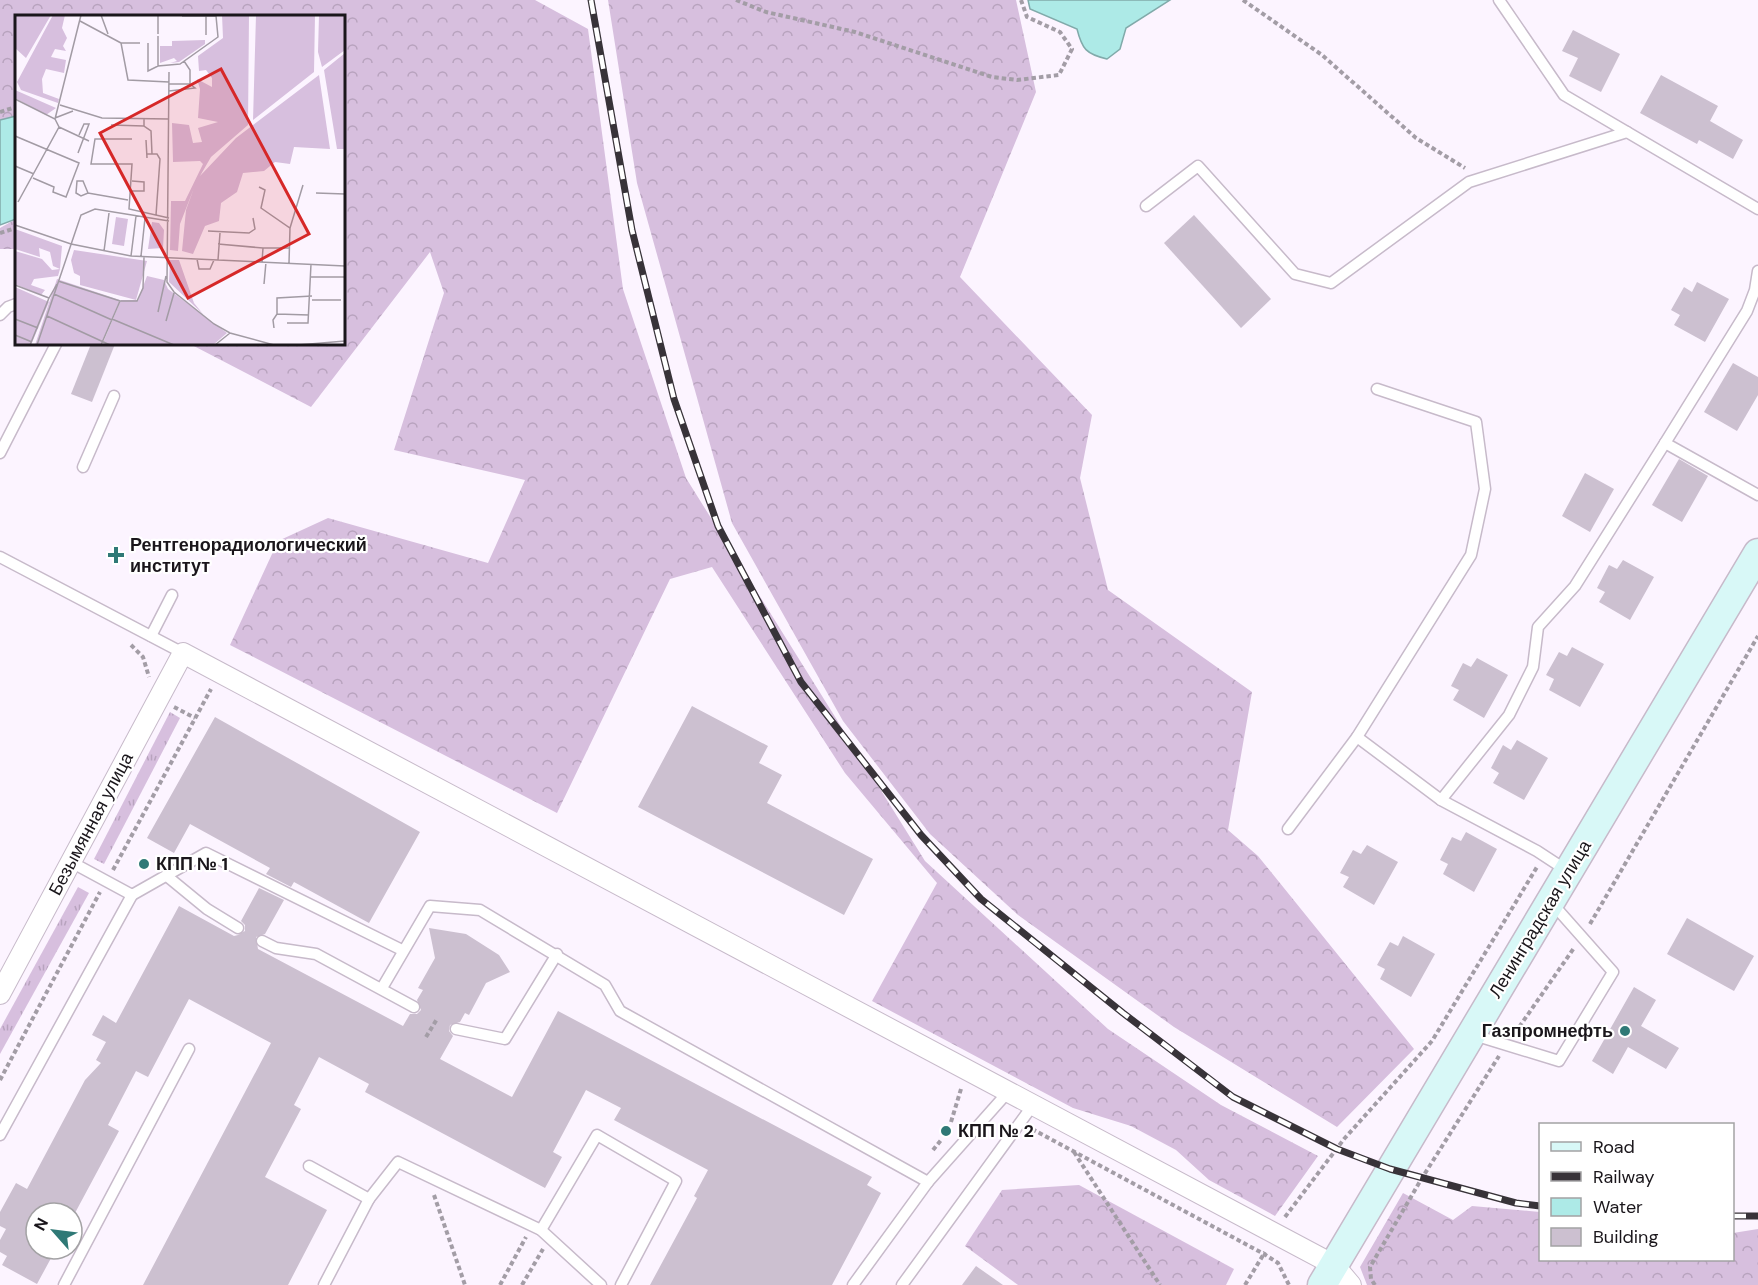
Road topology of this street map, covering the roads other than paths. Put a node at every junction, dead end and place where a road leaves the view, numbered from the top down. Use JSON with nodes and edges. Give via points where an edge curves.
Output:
{"nodes":[{"id":1,"x":1499,"y":0,"type":"edge"},
{"id":2,"x":1628,"y":132,"type":"junction"},
{"id":3,"x":1146,"y":206,"type":"dead end"},
{"id":4,"x":1758,"y":209,"type":"edge"},
{"id":5,"x":1758,"y":271,"type":"edge"},
{"id":6,"x":15,"y":304,"type":"edge"},
{"id":7,"x":0,"y":315,"type":"edge"},
{"id":8,"x":55,"y":345,"type":"edge"},
{"id":9,"x":1377,"y":389,"type":"dead end"},
{"id":10,"x":114,"y":396,"type":"dead end"},
{"id":11,"x":1665,"y":443,"type":"junction"},
{"id":12,"x":0,"y":453,"type":"edge"},
{"id":13,"x":83,"y":467,"type":"dead end"},
{"id":14,"x":1758,"y":495,"type":"edge"},
{"id":15,"x":1758,"y":553,"type":"edge"},
{"id":16,"x":0,"y":557,"type":"edge"},
{"id":17,"x":172,"y":595,"type":"dead end"},
{"id":18,"x":151,"y":636,"type":"junction"},
{"id":19,"x":183,"y":653,"type":"junction"},
{"id":20,"x":1357,"y":737,"type":"junction"},
{"id":21,"x":1441,"y":800,"type":"junction"},
{"id":22,"x":1288,"y":829,"type":"dead end"},
{"id":23,"x":71,"y":862,"type":"junction"},
{"id":24,"x":1568,"y":872,"type":"junction"},
{"id":25,"x":168,"y":877,"type":"junction"},
{"id":26,"x":132,"y":895,"type":"junction"},
{"id":27,"x":1550,"y":900,"type":"junction"},
{"id":28,"x":238,"y":928,"type":"dead end"},
{"id":29,"x":262,"y":940,"type":"dead end"},
{"id":30,"x":402,"y":950,"type":"junction"},
{"id":31,"x":557,"y":954,"type":"junction"},
{"id":32,"x":382,"y":988,"type":"junction"},
{"id":33,"x":0,"y":994,"type":"edge"},
{"id":34,"x":414,"y":1006,"type":"dead end"},
{"id":35,"x":456,"y":1029,"type":"dead end"},
{"id":36,"x":1471,"y":1034,"type":"junction"},
{"id":37,"x":189,"y":1049,"type":"dead end"},
{"id":38,"x":1008,"y":1092,"type":"junction"},
{"id":39,"x":1033,"y":1105,"type":"junction"},
{"id":40,"x":0,"y":1135,"type":"edge"},
{"id":41,"x":309,"y":1166,"type":"dead end"},
{"id":42,"x":928,"y":1182,"type":"junction"},
{"id":43,"x":369,"y":1199,"type":"junction"},
{"id":44,"x":541,"y":1231,"type":"junction"},
{"id":45,"x":1336,"y":1278,"type":"edge"},
{"id":46,"x":64,"y":1285,"type":"edge"},
{"id":47,"x":324,"y":1285,"type":"edge"},
{"id":48,"x":601,"y":1285,"type":"edge"},
{"id":49,"x":621,"y":1285,"type":"edge"},
{"id":50,"x":853,"y":1285,"type":"edge"},
{"id":51,"x":903,"y":1285,"type":"edge"}],
"edges":[{"from":1,"to":2,"type":"lane","via":[[1564,95]]},
{"from":2,"to":3,"type":"lane","via":[[1469,182],[1331,283],[1295,274],[1198,166]]},
{"from":2,"to":4,"type":"lane"},
{"from":5,"to":11,"type":"lane","via":[[1747,310]]},
{"from":6,"to":7,"type":"lane"},
{"from":8,"to":12,"type":"lane"},
{"from":9,"to":20,"type":"lane","via":[[1476,422],[1485,489],[1471,555]]},
{"from":10,"to":13,"type":"lane"},
{"from":11,"to":14,"type":"lane"},
{"from":11,"to":21,"type":"lane","via":[[1575,586],[1538,627],[1533,667],[1509,716]]},
{"from":15,"to":24,"type":"main road","name":"Ленинградская улица"},
{"from":16,"to":18,"type":"lane"},
{"from":17,"to":18,"type":"lane"},
{"from":18,"to":19,"type":"lane"},
{"from":19,"to":23,"type":"street","name":"Безымянная улица"},
{"from":19,"to":38,"type":"street"},
{"from":20,"to":21,"type":"lane"},
{"from":20,"to":22,"type":"lane"},
{"from":21,"to":24,"type":"lane"},
{"from":23,"to":26,"type":"lane"},
{"from":23,"to":33,"type":"street","name":"Безымянная улица"},
{"from":24,"to":27,"type":"main road","name":"Ленинградская улица"},
{"from":25,"to":26,"type":"lane"},
{"from":25,"to":28,"type":"lane"},
{"from":25,"to":30,"type":"lane","via":[[206,853]]},
{"from":26,"to":40,"type":"lane"},
{"from":27,"to":36,"type":"main road","name":"Ленинградская улица"},
{"from":27,"to":36,"type":"lane","via":[[1613,972],[1559,1061]]},
{"from":29,"to":32,"type":"lane","via":[[276,948],[316,954]]},
{"from":30,"to":31,"type":"lane","via":[[430,906],[480,910]]},
{"from":30,"to":32,"type":"lane"},
{"from":31,"to":35,"type":"lane","via":[[505,1039]]},
{"from":31,"to":42,"type":"lane","via":[[605,985],[620,1011]]},
{"from":32,"to":34,"type":"lane"},
{"from":36,"to":45,"type":"main road","name":"Ленинградская улица"},
{"from":37,"to":46,"type":"lane"},
{"from":38,"to":39,"type":"street"},
{"from":38,"to":42,"type":"lane"},
{"from":39,"to":45,"type":"street"},
{"from":39,"to":51,"type":"lane"},
{"from":41,"to":43,"type":"lane"},
{"from":42,"to":50,"type":"lane"},
{"from":43,"to":44,"type":"lane","via":[[398,1162]]},
{"from":43,"to":47,"type":"lane"},
{"from":44,"to":48,"type":"lane"},
{"from":44,"to":49,"type":"lane","via":[[597,1135],[676,1181]]}]}
